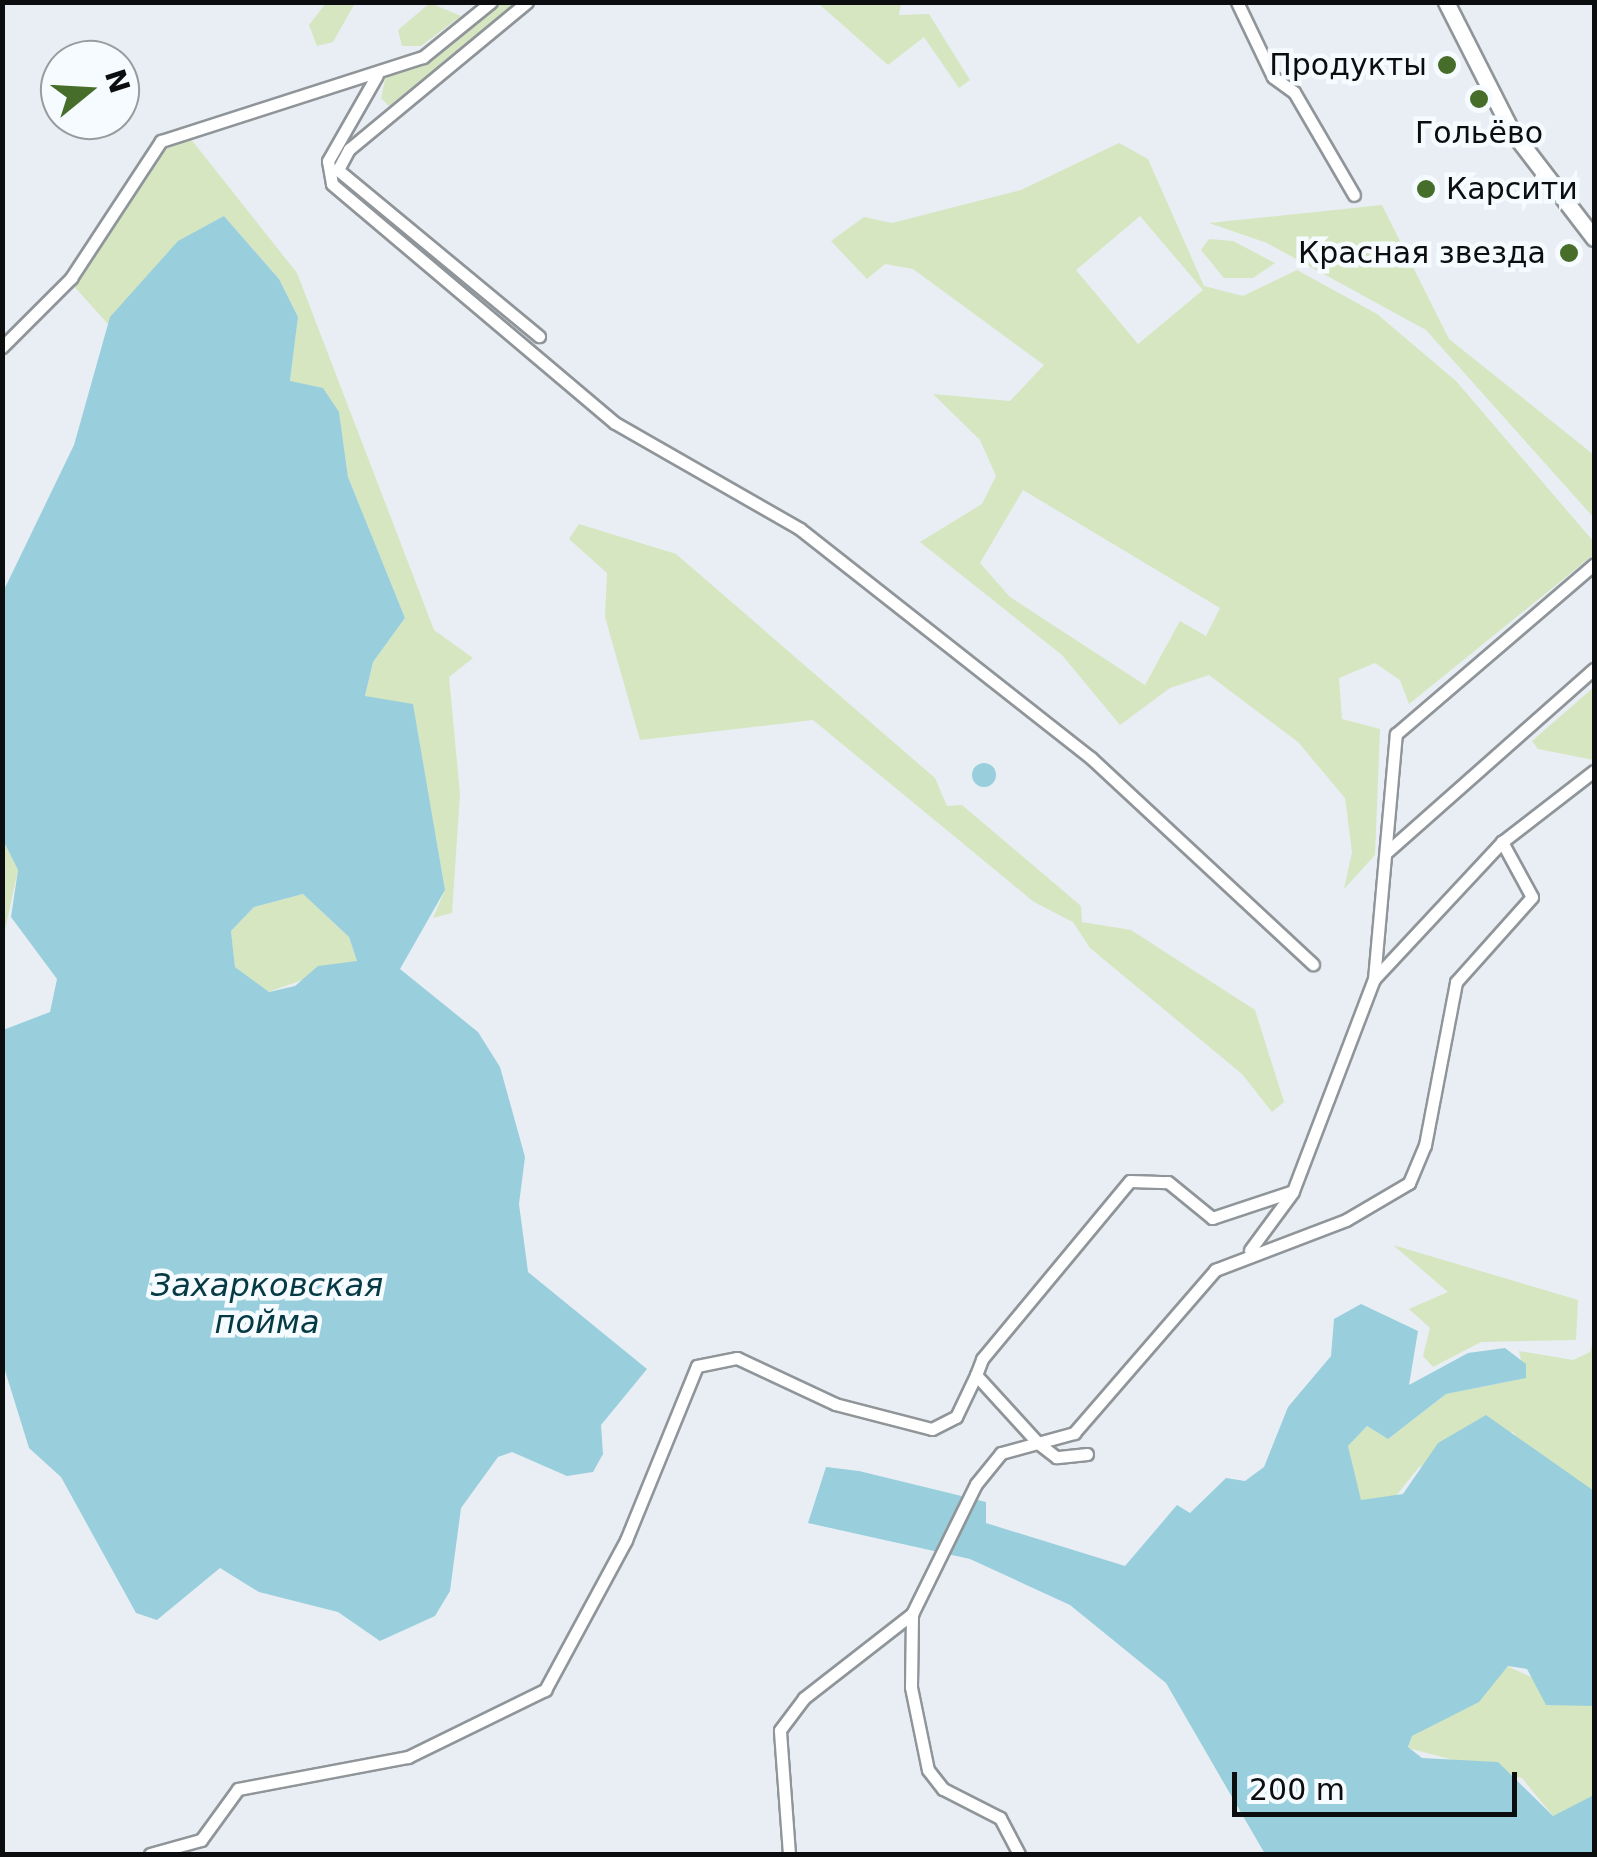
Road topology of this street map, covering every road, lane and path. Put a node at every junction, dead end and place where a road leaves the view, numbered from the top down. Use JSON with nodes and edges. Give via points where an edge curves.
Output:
{"nodes":[{"id":1,"x":491,"y":2,"type":"edge"},
{"id":2,"x":527,"y":2,"type":"edge"},
{"id":3,"x":1237,"y":2,"type":"edge"},
{"id":4,"x":1446,"y":2,"type":"edge"},
{"id":5,"x":377,"y":74,"type":"junction"},
{"id":6,"x":360,"y":114,"type":"junction"},
{"id":7,"x":372,"y":130,"type":"junction"},
{"id":8,"x":1354,"y":195,"type":"dead end"},
{"id":9,"x":1594,"y":238,"type":"edge"},
{"id":10,"x":539,"y":336,"type":"dead end"},
{"id":11,"x":2,"y":347,"type":"edge"},
{"id":12,"x":1594,"y":564,"type":"edge"},
{"id":13,"x":1594,"y":669,"type":"edge"},
{"id":14,"x":1594,"y":771,"type":"edge"},
{"id":15,"x":1502,"y":842,"type":"junction"},
{"id":16,"x":1388,"y":851,"type":"junction"},
{"id":17,"x":1313,"y":964,"type":"dead end"},
{"id":18,"x":1374,"y":979,"type":"junction"},
{"id":19,"x":1293,"y":1191,"type":"junction"},
{"id":20,"x":1250,"y":1250,"type":"junction"},
{"id":21,"x":976,"y":1375,"type":"junction"},
{"id":22,"x":1038,"y":1443,"type":"junction"},
{"id":23,"x":1087,"y":1454,"type":"dead end"},
{"id":24,"x":912,"y":1614,"type":"junction"},
{"id":25,"x":150,"y":1854,"type":"edge"},
{"id":26,"x":790,"y":1854,"type":"edge"},
{"id":27,"x":1019,"y":1854,"type":"edge"}],
"edges":[{"from":1,"to":5,"type":"street","via":[[438,49]]},
{"from":2,"to":7,"type":"street"},
{"from":3,"to":8,"type":"street","via":[[1273,77],[1294,92]]},
{"from":4,"to":9,"type":"main road","via":[[1511,130]]},
{"from":5,"to":6,"type":"street"},
{"from":5,"to":11,"type":"street","via":[[161,142],[71,278]]},
{"from":6,"to":7,"type":"street"},
{"from":6,"to":17,"type":"street","via":[[328,162],[332,184],[615,423],[800,529],[1091,758]]},
{"from":7,"to":10,"type":"street","via":[[341,162],[343,176]]},
{"from":12,"to":16,"type":"street","via":[[1396,734]]},
{"from":13,"to":16,"type":"street"},
{"from":14,"to":15,"type":"street"},
{"from":15,"to":18,"type":"street"},
{"from":15,"to":20,"type":"street","via":[[1532,897],[1456,982],[1426,1145],[1410,1183],[1346,1220]]},
{"from":16,"to":18,"type":"street"},
{"from":18,"to":19,"type":"street"},
{"from":19,"to":20,"type":"street"},
{"from":19,"to":21,"type":"street","via":[[1212,1218],[1168,1182],[1130,1181]]},
{"from":20,"to":22,"type":"street","via":[[1190,1292],[1074,1434]]},
{"from":21,"to":22,"type":"street"},
{"from":21,"to":25,"type":"street","via":[[956,1417],[932,1429],[835,1404],[737,1358],[697,1366],[626,1540],[545,1690],[408,1757],[238,1789],[201,1840]]},
{"from":22,"to":23,"type":"street","via":[[1056,1457]]},
{"from":22,"to":24,"type":"street","via":[[1002,1453],[976,1484]]},
{"from":24,"to":26,"type":"street","via":[[804,1698],[780,1730]]},
{"from":24,"to":27,"type":"street","via":[[906,1647],[928,1770],[943,1789],[1000,1818]]}]}
